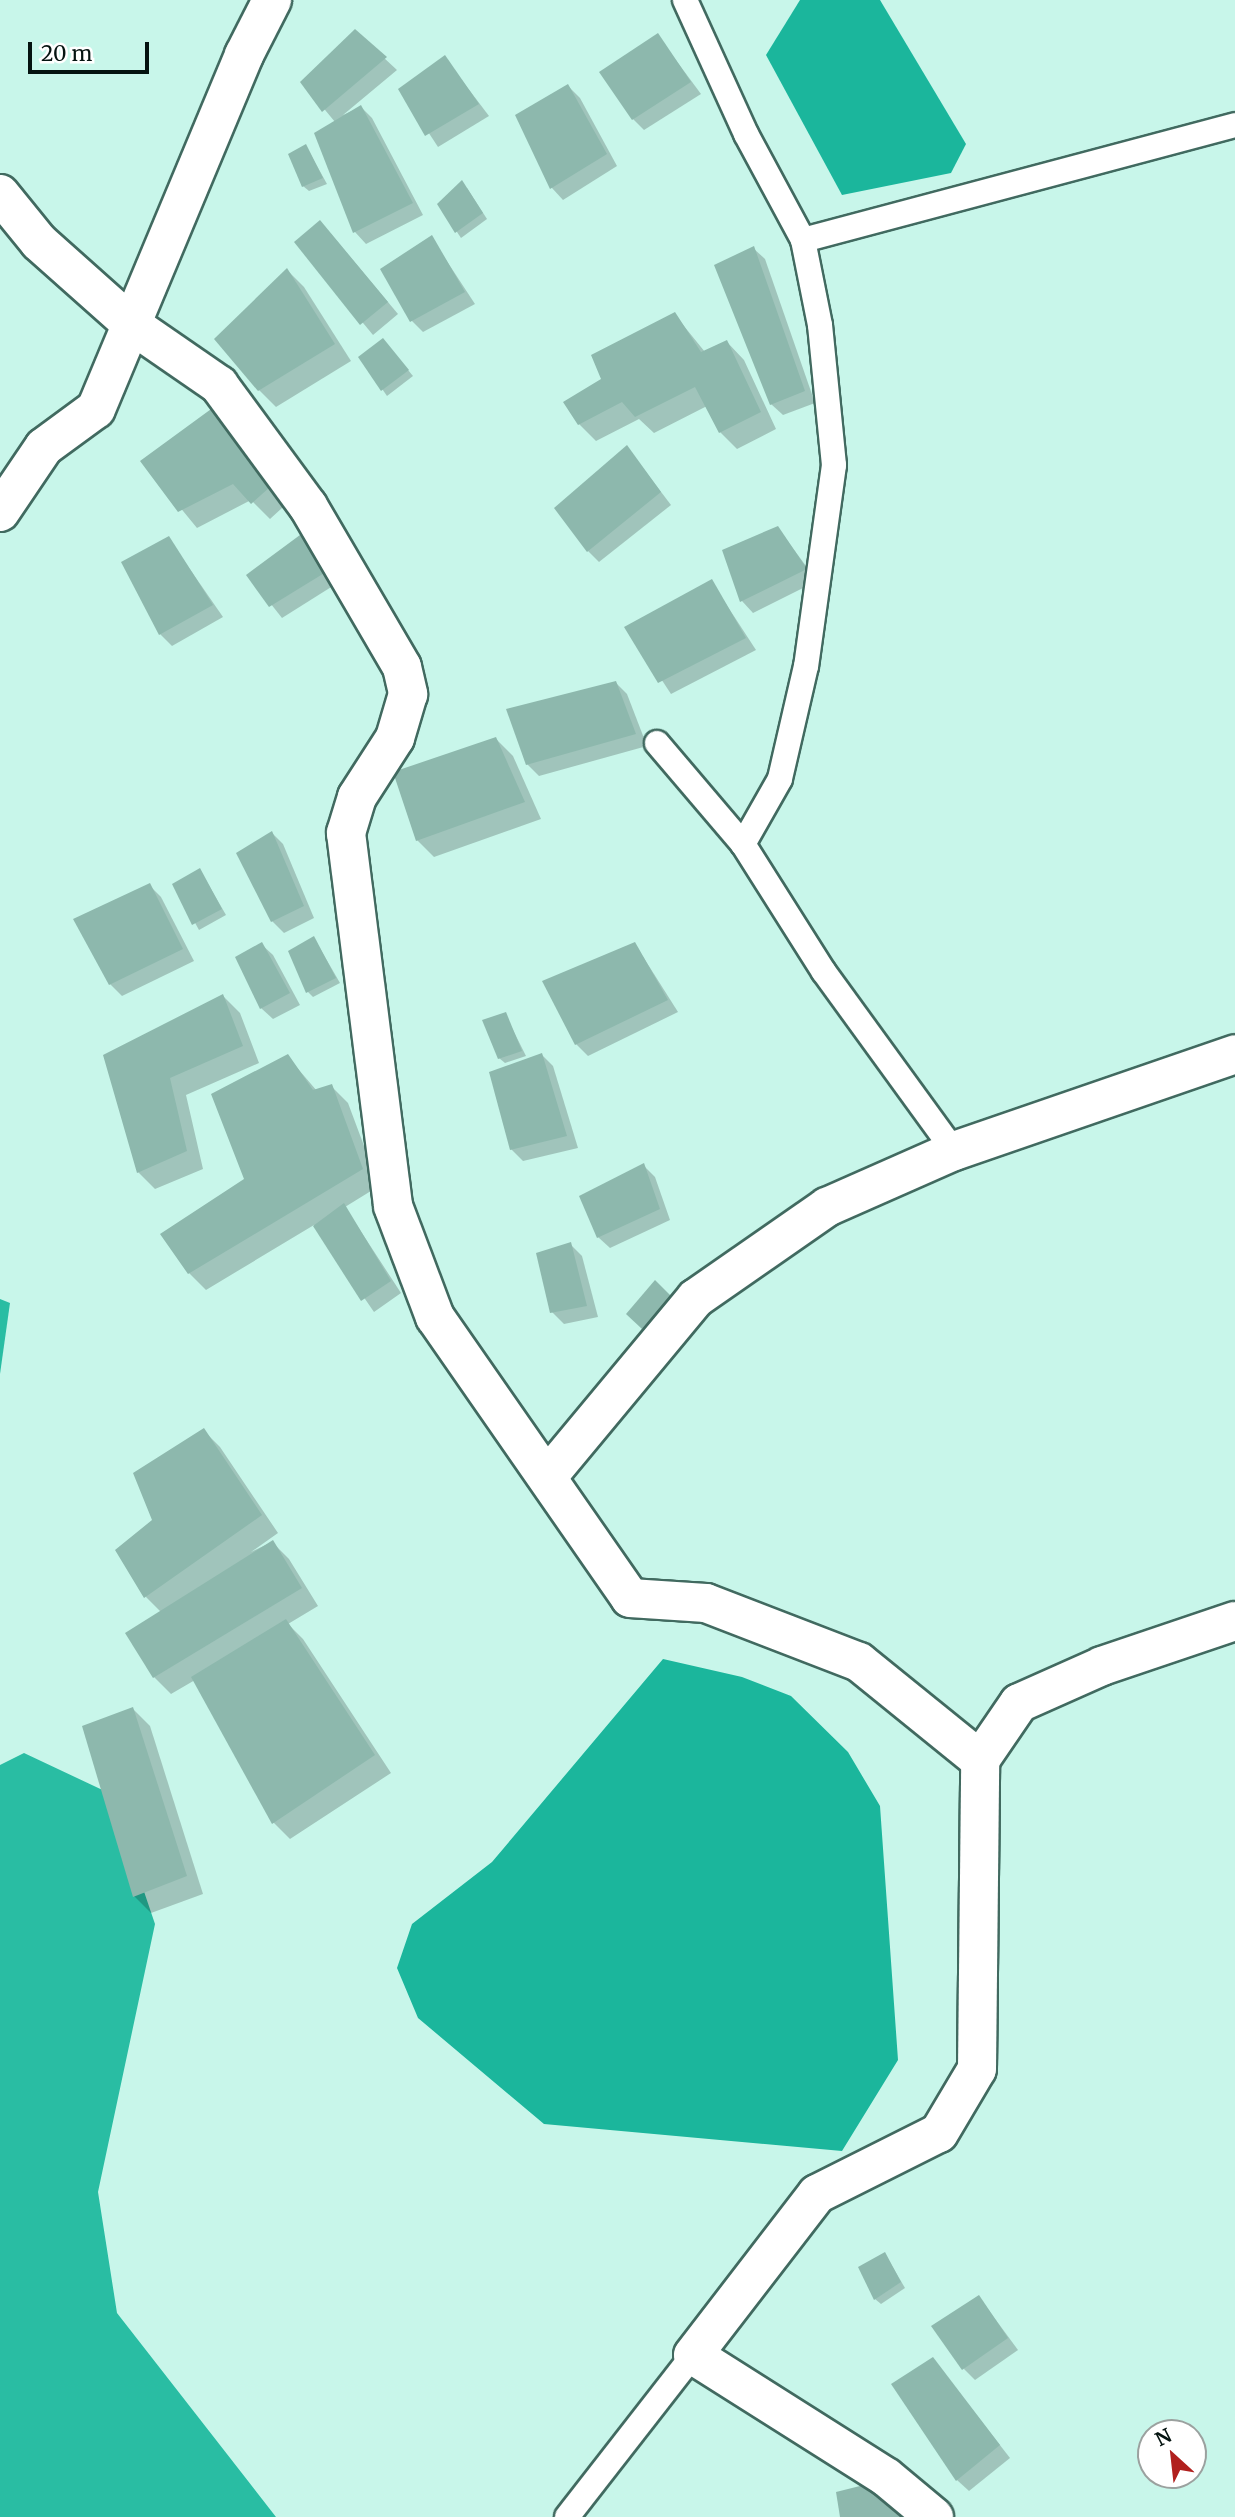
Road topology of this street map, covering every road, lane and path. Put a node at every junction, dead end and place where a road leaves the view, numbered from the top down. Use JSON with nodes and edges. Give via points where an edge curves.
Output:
{"nodes":[{"id":1,"x":272,"y":0,"type":"edge"},
{"id":2,"x":685,"y":0,"type":"edge"},
{"id":3,"x":1235,"y":125,"type":"edge"},
{"id":4,"x":0,"y":194,"type":"edge"},
{"id":5,"x":803,"y":240,"type":"junction"},
{"id":6,"x":132,"y":325,"type":"junction"},
{"id":7,"x":0,"y":512,"type":"edge"},
{"id":8,"x":657,"y":743,"type":"dead end"},
{"id":9,"x":743,"y":844,"type":"junction"},
{"id":10,"x":1235,"y":1054,"type":"edge"},
{"id":11,"x":954,"y":1151,"type":"junction"},
{"id":12,"x":548,"y":1476,"type":"junction"},
{"id":13,"x":1235,"y":1621,"type":"edge"},
{"id":14,"x":980,"y":1760,"type":"junction"},
{"id":15,"x":693,"y":2355,"type":"junction"},
{"id":16,"x":566,"y":2517,"type":"edge"},
{"id":17,"x":933,"y":2517,"type":"edge"}],
"edges":[{"from":1,"to":6,"type":"street","via":[[244,55]]},
{"from":2,"to":5,"type":"lane","via":[[746,134]]},
{"from":3,"to":5,"type":"lane"},
{"from":4,"to":6,"type":"street","via":[[39,242]]},
{"from":5,"to":9,"type":"lane","via":[[820,325],[834,465],[806,666],[780,779]]},
{"from":6,"to":7,"type":"street","via":[[96,409],[44,447]]},
{"from":6,"to":12,"type":"street","via":[[219,385],[307,506],[402,667],[408,694],[394,738],[357,797],[346,833],[393,1206],[435,1317]]},
{"from":8,"to":9,"type":"lane"},
{"from":9,"to":11,"type":"lane","via":[[824,972]]},
{"from":10,"to":11,"type":"street"},
{"from":11,"to":12,"type":"street","via":[[827,1207],[696,1298]]},
{"from":12,"to":14,"type":"street","via":[[631,1598],[706,1603],[859,1662]]},
{"from":13,"to":14,"type":"street","via":[[1102,1667],[1019,1703]]},
{"from":14,"to":15,"type":"street","via":[[977,2069],[939,2133],[817,2194]]},
{"from":15,"to":16,"type":"lane"},
{"from":15,"to":17,"type":"street","via":[[886,2477]]}]}
